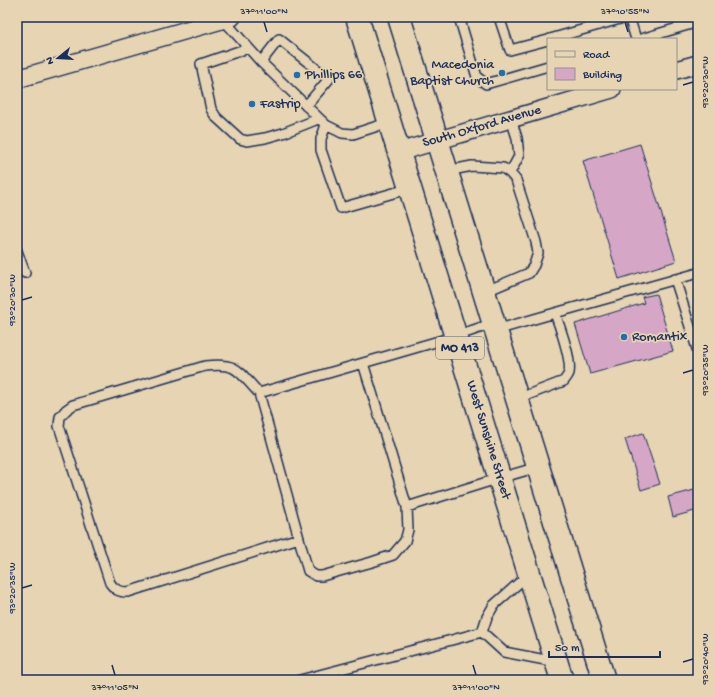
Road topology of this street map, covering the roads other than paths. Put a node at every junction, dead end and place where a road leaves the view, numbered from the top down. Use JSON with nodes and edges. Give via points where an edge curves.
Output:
{"nodes":[{"id":1,"x":357,"y":17,"type":"edge"},
{"id":2,"x":399,"y":17,"type":"edge"},
{"id":3,"x":459,"y":17,"type":"edge"},
{"id":4,"x":499,"y":17,"type":"edge"},
{"id":5,"x":628,"y":17,"type":"edge"},
{"id":6,"x":225,"y":18,"type":"edge"},
{"id":7,"x":698,"y":22,"type":"edge"},
{"id":8,"x":553,"y":38,"type":"edge"},
{"id":9,"x":636,"y":38,"type":"edge"},
{"id":10,"x":644,"y":38,"type":"edge"},
{"id":11,"x":547,"y":40,"type":"edge"},
{"id":12,"x":248,"y":48,"type":"junction"},
{"id":13,"x":261,"y":62,"type":"junction"},
{"id":14,"x":698,"y":64,"type":"edge"},
{"id":15,"x":547,"y":66,"type":"edge"},
{"id":16,"x":677,"y":70,"type":"edge"},
{"id":17,"x":17,"y":79,"type":"edge"},
{"id":18,"x":609,"y":90,"type":"edge"},
{"id":19,"x":306,"y":106,"type":"junction"},
{"id":20,"x":511,"y":119,"type":"junction"},
{"id":21,"x":322,"y":122,"type":"junction"},
{"id":22,"x":390,"y":122,"type":"junction"},
{"id":23,"x":437,"y":141,"type":"junction"},
{"id":24,"x":399,"y":152,"type":"junction"},
{"id":25,"x":446,"y":171,"type":"junction"},
{"id":26,"x":510,"y":173,"type":"junction"},
{"id":27,"x":411,"y":188,"type":"junction"},
{"id":28,"x":17,"y":251,"type":"edge"},
{"id":29,"x":25,"y":273,"type":"dead end"},
{"id":30,"x":698,"y":273,"type":"edge"},
{"id":31,"x":675,"y":279,"type":"junction"},
{"id":32,"x":484,"y":292,"type":"junction"},
{"id":33,"x":555,"y":314,"type":"junction"},
{"id":34,"x":495,"y":326,"type":"junction"},
{"id":35,"x":456,"y":336,"type":"junction"},
{"id":36,"x":698,"y":352,"type":"edge"},
{"id":37,"x":363,"y":363,"type":"junction"},
{"id":38,"x":259,"y":393,"type":"junction"},
{"id":39,"x":517,"y":399,"type":"junction"},
{"id":40,"x":538,"y":467,"type":"junction"},
{"id":41,"x":500,"y":478,"type":"junction"},
{"id":42,"x":407,"y":508,"type":"junction"},
{"id":43,"x":299,"y":538,"type":"junction"},
{"id":44,"x":529,"y":573,"type":"junction"},
{"id":45,"x":482,"y":632,"type":"junction"},
{"id":46,"x":560,"y":671,"type":"edge"},
{"id":47,"x":300,"y":680,"type":"edge"},
{"id":48,"x":604,"y":680,"type":"edge"}],
"edges":[{"from":1,"to":22,"type":"main road","name":"West Sunshine Street","number":"MO 413"},
{"from":2,"to":23,"type":"main road","number":"MO 413"},
{"from":3,"to":15,"type":"lane","via":[[477,77],[486,84]]},
{"from":4,"to":11,"type":"lane","via":[[510,50]]},
{"from":5,"to":8,"type":"lane"},
{"from":5,"to":9,"type":"lane"},
{"from":6,"to":12,"type":"lane"},
{"from":6,"to":17,"type":"street"},
{"from":7,"to":10,"type":"lane"},
{"from":12,"to":13,"type":"lane"},
{"from":12,"to":21,"type":"lane","via":[[201,64],[211,109],[216,117],[247,142]]},
{"from":13,"to":19,"type":"lane","via":[[279,76]]},
{"from":13,"to":19,"type":"lane","via":[[278,40],[310,69],[329,78]]},
{"from":14,"to":16,"type":"street"},
{"from":18,"to":20,"type":"street","name":"South Oxford Avenue"},
{"from":19,"to":21,"type":"lane"},
{"from":20,"to":23,"type":"street","name":"South Oxford Avenue"},
{"from":20,"to":26,"type":"lane","via":[[519,156]]},
{"from":21,"to":22,"type":"lane","via":[[342,133],[353,134]]},
{"from":21,"to":27,"type":"lane","via":[[321,150],[341,208]]},
{"from":22,"to":24,"type":"main road","name":"West Sunshine Street","number":"MO 413"},
{"from":23,"to":24,"type":"street","name":"South Oxford Avenue"},
{"from":23,"to":25,"type":"main road","number":"MO 413"},
{"from":24,"to":27,"type":"main road","name":"West Sunshine Street","number":"MO 413"},
{"from":25,"to":26,"type":"lane","via":[[472,166],[503,168]]},
{"from":25,"to":32,"type":"main road","number":"MO 413"},
{"from":26,"to":32,"type":"lane","via":[[516,180],[538,253],[530,273]]},
{"from":27,"to":35,"type":"main road","name":"West Sunshine Street","number":"MO 413"},
{"from":28,"to":29,"type":"lane"},
{"from":30,"to":31,"type":"lane"},
{"from":31,"to":33,"type":"lane"},
{"from":31,"to":36,"type":"lane"},
{"from":32,"to":34,"type":"main road","number":"MO 413"},
{"from":33,"to":34,"type":"lane"},
{"from":33,"to":39,"type":"lane","via":[[565,345],[568,374],[564,381]]},
{"from":34,"to":35,"type":"lane"},
{"from":34,"to":39,"type":"main road","number":"MO 413"},
{"from":35,"to":37,"type":"lane"},
{"from":35,"to":41,"type":"main road","name":"West Sunshine Street","number":"MO 413"},
{"from":37,"to":38,"type":"lane"},
{"from":37,"to":42,"type":"lane"},
{"from":38,"to":43,"type":"lane"},
{"from":38,"to":43,"type":"lane","via":[[236,369],[220,364],[205,366],[73,406],[60,417],[59,426],[114,589],[128,592]]},
{"from":39,"to":40,"type":"main road","number":"MO 413"},
{"from":40,"to":41,"type":"lane"},
{"from":40,"to":48,"type":"main road","number":"MO 413"},
{"from":41,"to":42,"type":"lane"},
{"from":41,"to":44,"type":"main road","name":"West Sunshine Street","number":"MO 413"},
{"from":42,"to":43,"type":"lane","via":[[408,530],[405,541],[393,555],[322,576],[316,576],[308,570]]},
{"from":44,"to":45,"type":"lane","via":[[494,605]]},
{"from":44,"to":46,"type":"main road","name":"West Sunshine Street","number":"MO 413"},
{"from":45,"to":46,"type":"lane","via":[[504,652]]},
{"from":45,"to":47,"type":"lane"}]}
